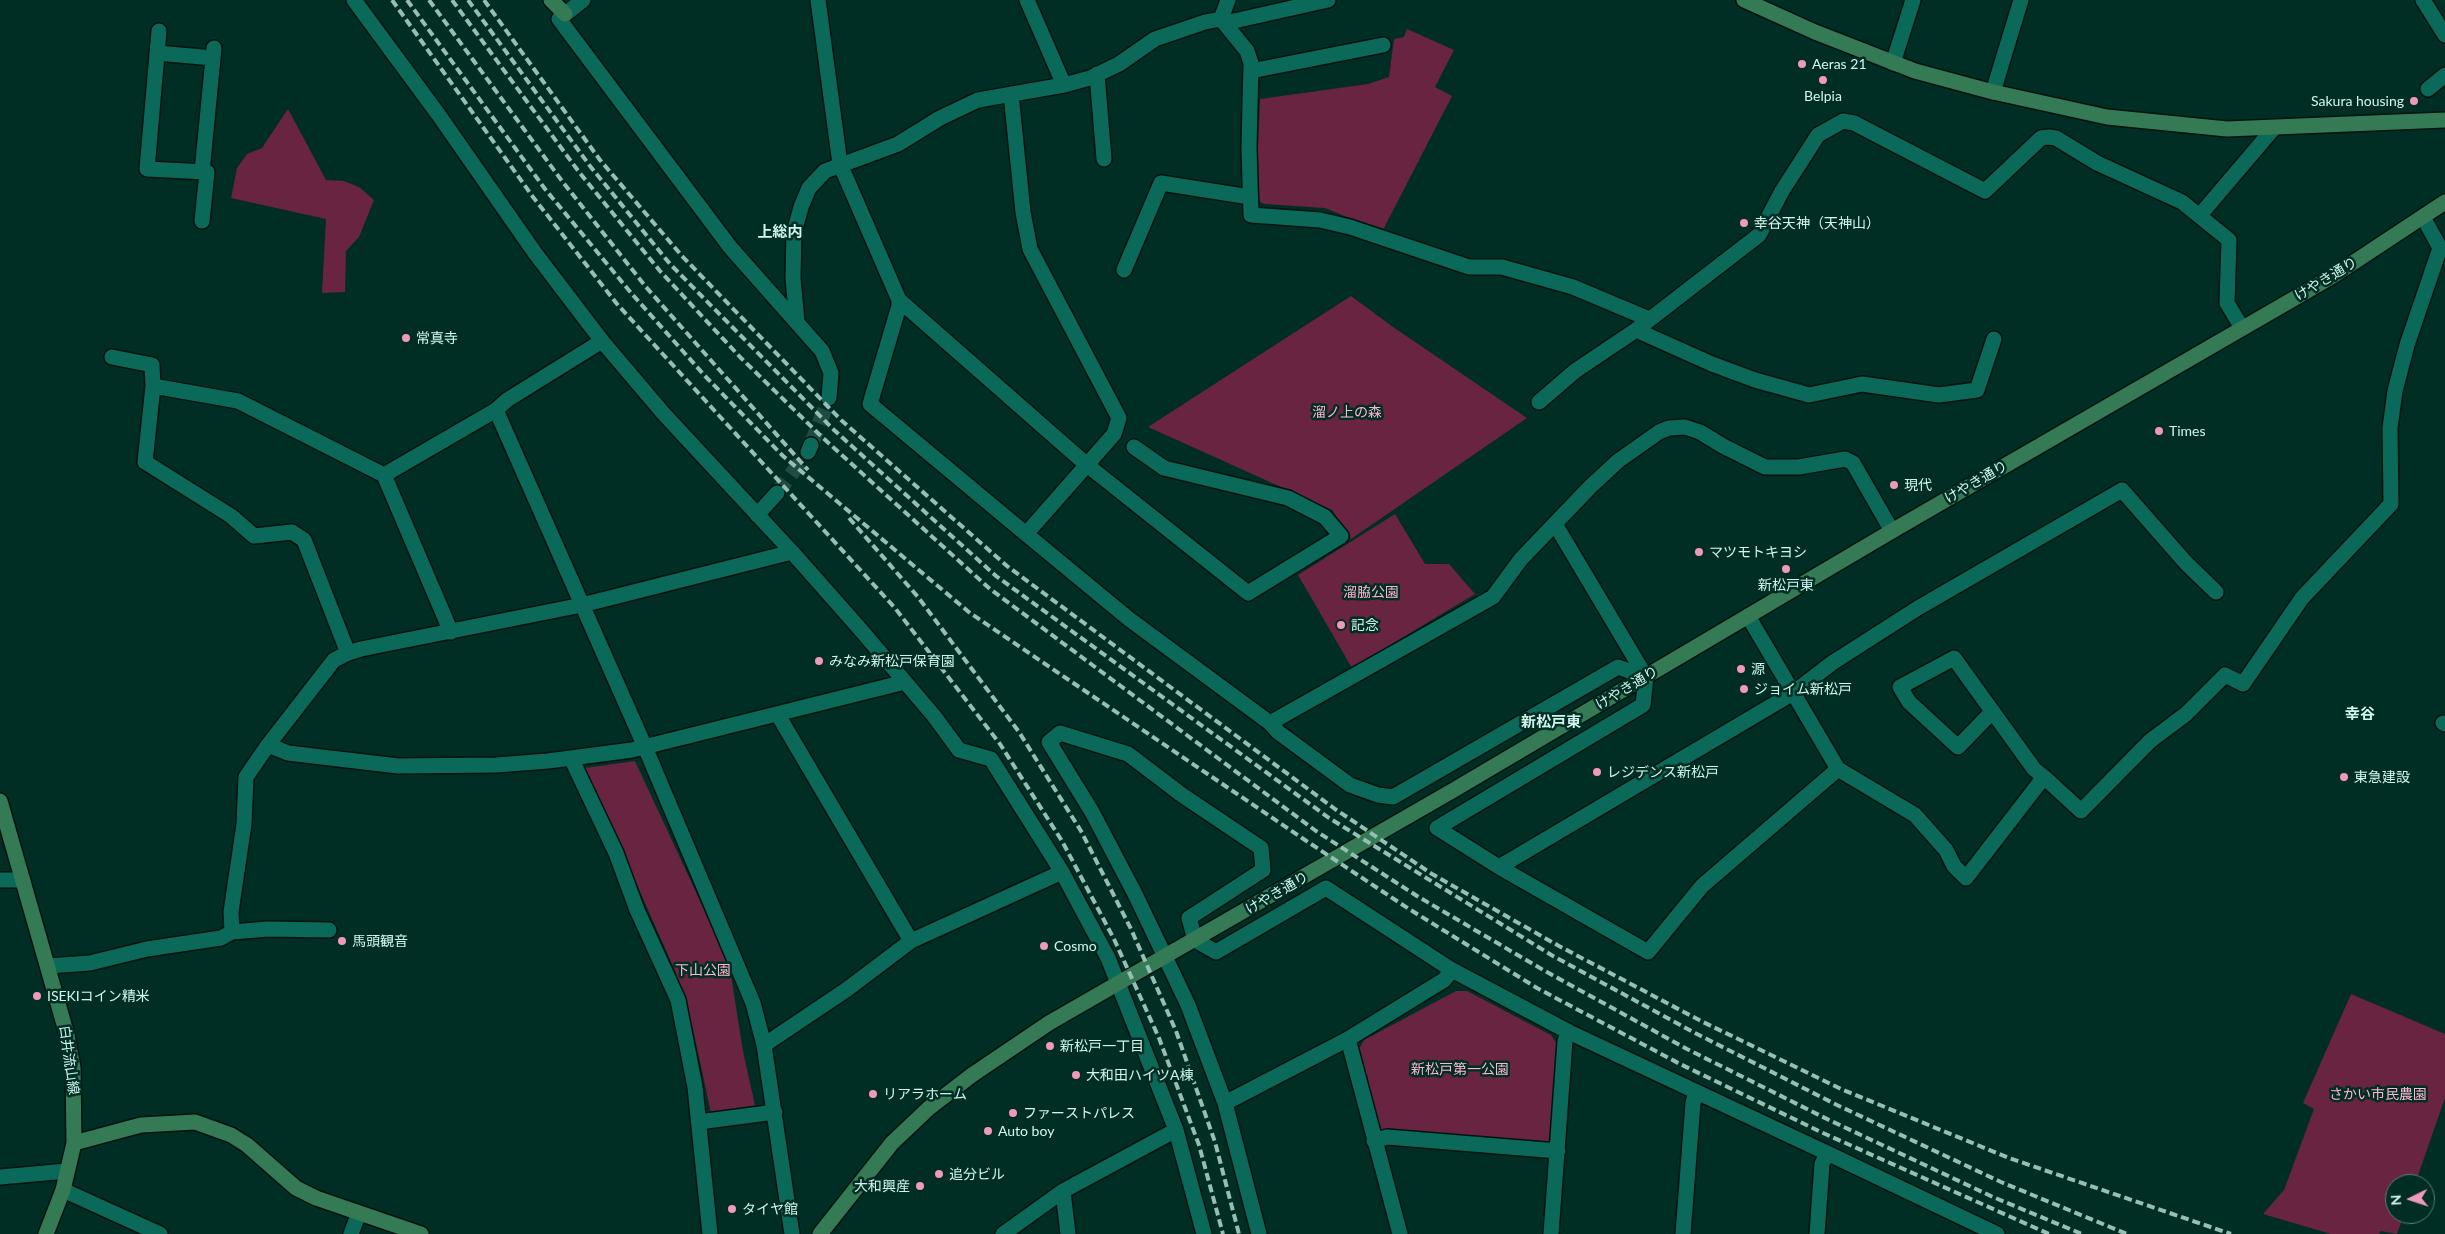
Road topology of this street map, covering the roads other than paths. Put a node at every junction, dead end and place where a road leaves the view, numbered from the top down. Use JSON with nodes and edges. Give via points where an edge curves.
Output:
{"nodes":[{"id":1,"x":354,"y":0,"type":"edge"},
{"id":2,"x":551,"y":0,"type":"edge"},
{"id":3,"x":583,"y":0,"type":"edge"},
{"id":4,"x":818,"y":0,"type":"edge"},
{"id":5,"x":1027,"y":0,"type":"edge"},
{"id":6,"x":1228,"y":0,"type":"edge"},
{"id":7,"x":1328,"y":0,"type":"edge"},
{"id":8,"x":1744,"y":0,"type":"edge"},
{"id":9,"x":1913,"y":0,"type":"edge"},
{"id":10,"x":2021,"y":0,"type":"edge"},
{"id":11,"x":2423,"y":0,"type":"edge"},
{"id":12,"x":564,"y":14,"type":"junction"},
{"id":13,"x":1223,"y":21,"type":"junction"},
{"id":14,"x":159,"y":31,"type":"dead end"},
{"id":15,"x":2445,"y":34,"type":"edge"},
{"id":16,"x":1384,"y":45,"type":"dead end"},
{"id":17,"x":157,"y":53,"type":"junction"},
{"id":18,"x":1893,"y":64,"type":"junction"},
{"id":19,"x":1251,"y":70,"type":"junction"},
{"id":20,"x":1097,"y":74,"type":"junction"},
{"id":21,"x":2445,"y":75,"type":"edge"},
{"id":22,"x":1064,"y":85,"type":"junction"},
{"id":23,"x":2428,"y":89,"type":"dead end"},
{"id":24,"x":1992,"y":92,"type":"junction"},
{"id":25,"x":1011,"y":94,"type":"junction"},
{"id":26,"x":2445,"y":120,"type":"edge"},
{"id":27,"x":2274,"y":128,"type":"junction"},
{"id":28,"x":1104,"y":158,"type":"dead end"},
{"id":29,"x":840,"y":164,"type":"junction"},
{"id":30,"x":202,"y":172,"type":"junction"},
{"id":31,"x":1250,"y":197,"type":"junction"},
{"id":32,"x":2445,"y":202,"type":"edge"},
{"id":33,"x":2200,"y":215,"type":"junction"},
{"id":34,"x":2423,"y":217,"type":"junction"},
{"id":35,"x":202,"y":221,"type":"dead end"},
{"id":36,"x":1124,"y":270,"type":"dead end"},
{"id":37,"x":899,"y":300,"type":"junction"},
{"id":38,"x":1649,"y":319,"type":"junction"},
{"id":39,"x":797,"y":322,"type":"junction"},
{"id":40,"x":2242,"y":328,"type":"junction"},
{"id":41,"x":1636,"y":330,"type":"junction"},
{"id":42,"x":1994,"y":339,"type":"dead end"},
{"id":43,"x":602,"y":341,"type":"junction"},
{"id":44,"x":112,"y":357,"type":"dead end"},
{"id":45,"x":153,"y":386,"type":"junction"},
{"id":46,"x":829,"y":398,"type":"tunnel mouth"},
{"id":47,"x":1539,"y":402,"type":"dead end"},
{"id":48,"x":496,"y":410,"type":"junction"},
{"id":49,"x":1134,"y":447,"type":"dead end"},
{"id":50,"x":1087,"y":465,"type":"junction"},
{"id":51,"x":384,"y":475,"type":"junction"},
{"id":52,"x":777,"y":493,"type":"tunnel mouth"},
{"id":53,"x":757,"y":515,"type":"junction"},
{"id":54,"x":1555,"y":524,"type":"junction"},
{"id":55,"x":1892,"y":531,"type":"junction"},
{"id":56,"x":1026,"y":534,"type":"junction"},
{"id":57,"x":792,"y":552,"type":"junction"},
{"id":58,"x":2216,"y":592,"type":"dead end"},
{"id":59,"x":582,"y":605,"type":"junction"},
{"id":60,"x":1748,"y":616,"type":"junction"},
{"id":61,"x":451,"y":632,"type":"junction"},
{"id":62,"x":348,"y":653,"type":"junction"},
{"id":63,"x":1646,"y":677,"type":"junction"},
{"id":64,"x":905,"y":682,"type":"junction"},
{"id":65,"x":1793,"y":693,"type":"junction"},
{"id":66,"x":1991,"y":713,"type":"junction"},
{"id":67,"x":778,"y":715,"type":"junction"},
{"id":68,"x":1270,"y":723,"type":"junction"},
{"id":69,"x":268,"y":745,"type":"junction"},
{"id":70,"x":645,"y":747,"type":"junction"},
{"id":71,"x":571,"y":758,"type":"junction"},
{"id":72,"x":1838,"y":770,"type":"junction"},
{"id":73,"x":2044,"y":778,"type":"junction"},
{"id":74,"x":0,"y":801,"type":"edge"},
{"id":75,"x":1499,"y":867,"type":"junction"},
{"id":76,"x":1062,"y":872,"type":"junction"},
{"id":77,"x":0,"y":880,"type":"edge"},
{"id":78,"x":23,"y":880,"type":"junction"},
{"id":79,"x":329,"y":930,"type":"dead end"},
{"id":80,"x":232,"y":932,"type":"junction"},
{"id":81,"x":1194,"y":940,"type":"junction"},
{"id":82,"x":911,"y":942,"type":"junction"},
{"id":83,"x":1166,"y":955,"type":"junction"},
{"id":84,"x":48,"y":966,"type":"junction"},
{"id":85,"x":1452,"y":970,"type":"junction"},
{"id":86,"x":1119,"y":982,"type":"junction"},
{"id":87,"x":1570,"y":1032,"type":"junction"},
{"id":88,"x":1348,"y":1039,"type":"junction"},
{"id":89,"x":764,"y":1045,"type":"junction"},
{"id":90,"x":1696,"y":1092,"type":"junction"},
{"id":91,"x":1225,"y":1103,"type":"junction"},
{"id":92,"x":775,"y":1112,"type":"junction"},
{"id":93,"x":699,"y":1122,"type":"junction"},
{"id":94,"x":1176,"y":1130,"type":"junction"},
{"id":95,"x":1374,"y":1141,"type":"junction"},
{"id":96,"x":74,"y":1144,"type":"junction"},
{"id":97,"x":1558,"y":1151,"type":"junction"},
{"id":98,"x":1827,"y":1153,"type":"junction"},
{"id":99,"x":67,"y":1171,"type":"junction"},
{"id":100,"x":0,"y":1177,"type":"edge"},
{"id":101,"x":63,"y":1190,"type":"junction"},
{"id":102,"x":1063,"y":1191,"type":"junction"},
{"id":103,"x":359,"y":1213,"type":"junction"},
{"id":104,"x":156,"y":1233,"type":"edge"},
{"id":105,"x":46,"y":1234,"type":"edge"},
{"id":106,"x":351,"y":1234,"type":"edge"},
{"id":107,"x":421,"y":1234,"type":"edge"},
{"id":108,"x":710,"y":1234,"type":"edge"},
{"id":109,"x":792,"y":1234,"type":"edge"},
{"id":110,"x":820,"y":1234,"type":"edge"},
{"id":111,"x":1003,"y":1234,"type":"edge"},
{"id":112,"x":1068,"y":1234,"type":"edge"},
{"id":113,"x":1204,"y":1234,"type":"edge"},
{"id":114,"x":1259,"y":1234,"type":"edge"},
{"id":115,"x":1400,"y":1234,"type":"edge"},
{"id":116,"x":1551,"y":1234,"type":"edge"},
{"id":117,"x":1683,"y":1234,"type":"edge"},
{"id":118,"x":1817,"y":1234,"type":"edge"},
{"id":119,"x":1997,"y":1234,"type":"edge"}],
"edges":[{"from":1,"to":43,"type":"street"},
{"from":2,"to":12,"type":"street"},
{"from":3,"to":12,"type":"street"},
{"from":4,"to":29,"type":"street"},
{"from":5,"to":22,"type":"street"},
{"from":6,"to":13,"type":"street"},
{"from":7,"to":13,"type":"street"},
{"from":8,"to":18,"type":"street"},
{"from":9,"to":18,"type":"street"},
{"from":10,"to":24,"type":"street"},
{"from":11,"to":15,"type":"street"},
{"from":12,"to":39,"type":"street","via":[[559,19],[678,180],[754,276]]},
{"from":13,"to":19,"type":"street","via":[[1247,51]]},
{"from":13,"to":20,"type":"street","via":[[1205,22],[1156,40]]},
{"from":14,"to":17,"type":"street"},
{"from":16,"to":19,"type":"street"},
{"from":17,"to":30,"type":"street","via":[[147,169]]},
{"from":17,"to":30,"type":"street","via":[[213,53]]},
{"from":18,"to":24,"type":"street"},
{"from":19,"to":31,"type":"street"},
{"from":20,"to":22,"type":"street"},
{"from":20,"to":28,"type":"street"},
{"from":21,"to":23,"type":"street"},
{"from":22,"to":25,"type":"street"},
{"from":24,"to":27,"type":"street","via":[[2059,108],[2152,123],[2227,129]]},
{"from":25,"to":29,"type":"street","via":[[978,100],[958,108],[898,144]]},
{"from":25,"to":50,"type":"street","via":[[1030,249],[1119,418],[1114,434]]},
{"from":26,"to":27,"type":"street"},
{"from":27,"to":33,"type":"street"},
{"from":29,"to":37,"type":"street"},
{"from":29,"to":39,"type":"street","via":[[825,171],[809,188],[801,207],[792,250]]},
{"from":30,"to":35,"type":"street","via":[[207,172]]},
{"from":31,"to":36,"type":"street","via":[[1161,183]]},
{"from":31,"to":38,"type":"street","via":[[1251,215],[1320,220],[1469,267],[1512,269],[1573,287]]},
{"from":32,"to":34,"type":"street","name":"けやき通り"},
{"from":33,"to":38,"type":"street","via":[[2182,202],[2097,163],[2056,138],[2041,138],[1985,191],[1854,123],[1843,122],[1818,135],[1782,191],[1759,235]]},
{"from":33,"to":40,"type":"street","via":[[2229,240],[2227,303]]},
{"from":34,"to":40,"type":"street","name":"けやき通り","via":[[2333,276]]},
{"from":34,"to":73,"type":"street","via":[[2440,248],[2395,391],[2390,428],[2391,504],[2302,598],[2243,684],[2225,675],[2186,714],[2150,741],[2081,811]]},
{"from":37,"to":50,"type":"street"},
{"from":37,"to":56,"type":"street","via":[[870,404]]},
{"from":38,"to":41,"type":"street"},
{"from":39,"to":46,"type":"street","via":[[822,351],[831,373]]},
{"from":40,"to":55,"type":"street","name":"けやき通り"},
{"from":41,"to":42,"type":"street","via":[[1712,364],[1809,395],[1862,384],[1939,395],[1977,390]]},
{"from":41,"to":47,"type":"street","via":[[1575,371]]},
{"from":43,"to":48,"type":"street"},
{"from":43,"to":53,"type":"street"},
{"from":44,"to":45,"type":"street","via":[[152,365]]},
{"from":45,"to":51,"type":"street","via":[[238,401]]},
{"from":45,"to":62,"type":"street","via":[[145,462],[231,516],[254,536],[292,532],[304,540]]},
{"from":48,"to":51,"type":"street"},
{"from":48,"to":59,"type":"street"},
{"from":49,"to":50,"type":"street","via":[[1164,468],[1288,498],[1325,517],[1341,536],[1248,593]]},
{"from":50,"to":56,"type":"street"},
{"from":51,"to":61,"type":"street"},
{"from":52,"to":53,"type":"street"},
{"from":53,"to":57,"type":"street"},
{"from":54,"to":55,"type":"street","via":[[1618,461],[1659,432],[1685,427],[1765,467],[1799,467],[1845,459],[1853,464]]},
{"from":54,"to":63,"type":"street"},
{"from":54,"to":68,"type":"street","via":[[1521,559],[1493,597]]},
{"from":55,"to":60,"type":"street","name":"けやき通り"},
{"from":56,"to":68,"type":"street","via":[[1129,619]]},
{"from":57,"to":59,"type":"street"},
{"from":57,"to":64,"type":"street"},
{"from":58,"to":65,"type":"street","via":[[2122,490],[1918,608],[1832,663]]},
{"from":59,"to":61,"type":"street"},
{"from":59,"to":70,"type":"street"},
{"from":60,"to":63,"type":"street","name":"けやき通り"},
{"from":60,"to":65,"type":"street"},
{"from":61,"to":62,"type":"street"},
{"from":62,"to":69,"type":"street","via":[[334,660]]},
{"from":63,"to":68,"type":"street","via":[[1618,667],[1393,797],[1350,786]]},
{"from":63,"to":75,"type":"street","via":[[1643,705],[1437,828]]},
{"from":63,"to":81,"type":"street","name":"けやき通り"},
{"from":64,"to":67,"type":"street"},
{"from":64,"to":76,"type":"street","via":[[959,750],[991,759]]},
{"from":65,"to":72,"type":"street"},
{"from":65,"to":75,"type":"street"},
{"from":66,"to":66,"type":"street","via":[[1954,658],[1900,687],[1909,702],[1958,747]]},
{"from":66,"to":73,"type":"street"},
{"from":67,"to":70,"type":"street"},
{"from":67,"to":82,"type":"street"},
{"from":69,"to":71,"type":"street","via":[[288,753],[398,766],[496,765]]},
{"from":69,"to":80,"type":"street","via":[[250,769],[244,785],[244,824],[231,912]]},
{"from":70,"to":71,"type":"street"},
{"from":70,"to":89,"type":"street","via":[[740,970]]},
{"from":71,"to":93,"type":"street","via":[[616,853],[637,910],[678,1000]]},
{"from":72,"to":73,"type":"street","via":[[1915,815],[1966,878]]},
{"from":72,"to":75,"type":"street","via":[[1702,886],[1648,952]]},
{"from":74,"to":78,"type":"street","name":"白井流山線"},
{"from":76,"to":82,"type":"street"},
{"from":76,"to":86,"type":"street"},
{"from":77,"to":78,"type":"street"},
{"from":78,"to":84,"type":"street","name":"白井流山線"},
{"from":79,"to":80,"type":"street"},
{"from":80,"to":84,"type":"street","via":[[220,938],[147,949],[90,963]]},
{"from":81,"to":83,"type":"street","name":"けやき通り"},
{"from":81,"to":83,"type":"street","via":[[1189,918],[1263,870],[1261,848],[1128,754],[1060,734],[1050,742],[1092,812]]},
{"from":81,"to":85,"type":"street","via":[[1216,952],[1326,888]]},
{"from":82,"to":89,"type":"street"},
{"from":83,"to":86,"type":"street","name":"けやき通り"},
{"from":83,"to":91,"type":"street"},
{"from":84,"to":96,"type":"street","name":"白井流山線","via":[[67,1035],[72,1068],[76,1114]]},
{"from":85,"to":87,"type":"street"},
{"from":85,"to":88,"type":"street","via":[[1444,980]]},
{"from":86,"to":94,"type":"street"},
{"from":86,"to":110,"type":"street","name":"けやき通り","via":[[1010,1048],[929,1108],[892,1143]]},
{"from":87,"to":90,"type":"street"},
{"from":87,"to":97,"type":"street","via":[[1566,1041]]},
{"from":88,"to":91,"type":"street"},
{"from":88,"to":95,"type":"street"},
{"from":89,"to":92,"type":"street"},
{"from":90,"to":98,"type":"street"},
{"from":90,"to":117,"type":"street"},
{"from":91,"to":114,"type":"street"},
{"from":92,"to":93,"type":"street"},
{"from":92,"to":109,"type":"street"},
{"from":93,"to":108,"type":"street"},
{"from":94,"to":102,"type":"street"},
{"from":94,"to":113,"type":"street"},
{"from":95,"to":97,"type":"street","via":[[1387,1137]]},
{"from":95,"to":115,"type":"street"},
{"from":96,"to":99,"type":"street","name":"白井流山線"},
{"from":96,"to":103,"type":"street","via":[[141,1125],[195,1122],[231,1135],[296,1188]]},
{"from":97,"to":116,"type":"street"},
{"from":98,"to":118,"type":"street","via":[[1822,1164]]},
{"from":98,"to":119,"type":"street"},
{"from":99,"to":100,"type":"street"},
{"from":99,"to":101,"type":"street","name":"白井流山線"},
{"from":101,"to":104,"type":"street"},
{"from":101,"to":105,"type":"street","name":"白井流山線"},
{"from":102,"to":111,"type":"street"},
{"from":102,"to":112,"type":"street"},
{"from":103,"to":106,"type":"street"},
{"from":103,"to":107,"type":"street"}]}
